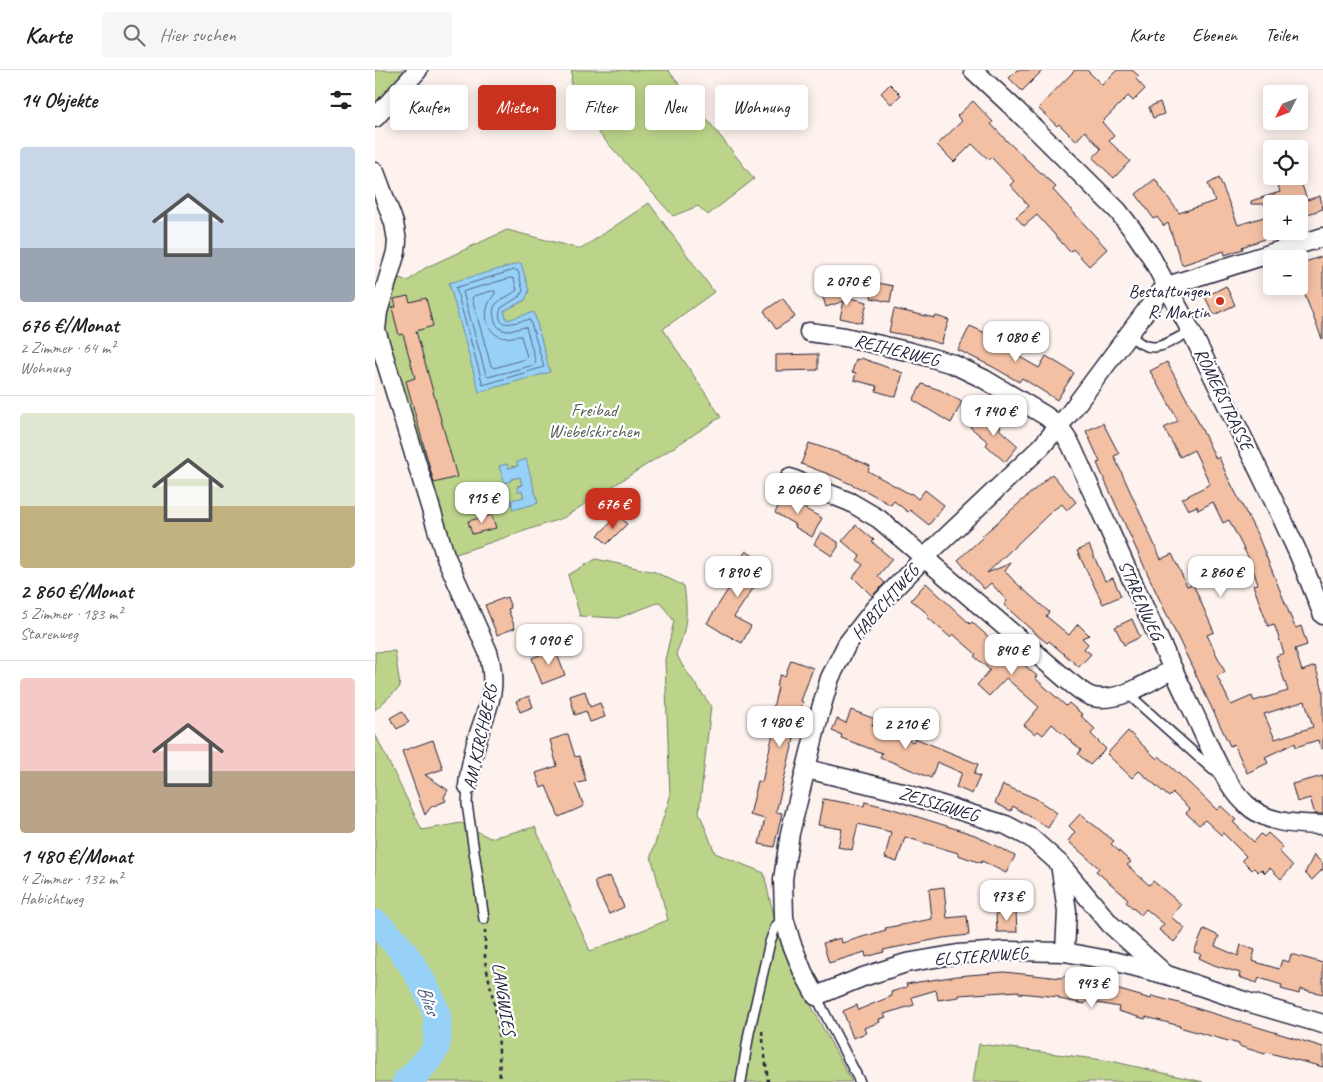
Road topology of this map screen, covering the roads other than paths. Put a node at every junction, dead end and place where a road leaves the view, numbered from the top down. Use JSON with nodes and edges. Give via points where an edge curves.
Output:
{"nodes":[{"id":1,"x":419,"y":70,"type":"edge"},
{"id":2,"x":973,"y":70,"type":"edge"},
{"id":3,"x":375,"y":118,"type":"edge"},
{"id":4,"x":375,"y":172,"type":"edge"},
{"id":5,"x":1323,"y":236,"type":"edge"},
{"id":6,"x":1167,"y":286,"type":"junction"},
{"id":7,"x":809,"y":332,"type":"dead end"},
{"id":8,"x":1191,"y":332,"type":"junction"},
{"id":9,"x":1129,"y":334,"type":"junction"},
{"id":10,"x":1059,"y":427,"type":"junction"},
{"id":11,"x":790,"y":478,"type":"dead end"},
{"id":12,"x":925,"y":557,"type":"junction"},
{"id":13,"x":1323,"y":615,"type":"edge"},
{"id":14,"x":1173,"y":669,"type":"junction"},
{"id":15,"x":1127,"y":693,"type":"junction"},
{"id":16,"x":807,"y":769,"type":"junction"},
{"id":17,"x":1224,"y":773,"type":"junction"},
{"id":18,"x":467,"y":786,"type":"joint"},
{"id":19,"x":1323,"y":825,"type":"edge"},
{"id":20,"x":1060,"y":864,"type":"junction"},
{"id":21,"x":784,"y":918,"type":"junction"},
{"id":22,"x":484,"y":919,"type":"road end"},
{"id":23,"x":1065,"y":952,"type":"junction"},
{"id":24,"x":1167,"y":975,"type":"junction"},
{"id":25,"x":816,"y":996,"type":"junction"},
{"id":26,"x":1323,"y":1024,"type":"edge"},
{"id":27,"x":741,"y":1082,"type":"edge"},
{"id":28,"x":860,"y":1082,"type":"edge"}],
"edges":[{"from":1,"to":3,"type":"street"},
{"from":2,"to":6,"type":"street","name":"RÖMERSTRASSE","via":[[1118,211],[1150,255]]},
{"from":4,"to":18,"type":"street","name":"AM KIRCHBERG","via":[[394,223],[397,241],[376,330],[445,555],[489,652],[493,668],[493,697],[475,746]]},
{"from":5,"to":6,"type":"street"},
{"from":6,"to":8,"type":"street","name":"RÖMERSTRASSE"},
{"from":6,"to":9,"type":"street","name":"HABICHTWEG"},
{"from":7,"to":10,"type":"street","name":"REIHERWEG","via":[[845,337],[953,364],[1026,403]]},
{"from":8,"to":9,"type":"lane","via":[[1150,348]]},
{"from":8,"to":13,"type":"street","name":"RÖMERSTRASSE","via":[[1280,514]]},
{"from":9,"to":10,"type":"street","name":"HABICHTWEG"},
{"from":10,"to":12,"type":"street","name":"HABICHTWEG"},
{"from":10,"to":14,"type":"street","name":"STARENWEG","via":[[1071,445]]},
{"from":11,"to":12,"type":"street","via":[[850,502],[879,519]]},
{"from":12,"to":15,"type":"street","via":[[1091,697],[1109,698]]},
{"from":12,"to":16,"type":"street","name":"HABICHTWEG","via":[[875,608],[847,644],[820,712]]},
{"from":14,"to":15,"type":"street"},
{"from":14,"to":17,"type":"street","name":"STARENWEG"},
{"from":15,"to":17,"type":"lane","name":"STARENWEG","via":[[1213,770]]},
{"from":16,"to":20,"type":"street","name":"ZEISIGWEG","via":[[897,791],[1007,825],[1031,838]]},
{"from":16,"to":21,"type":"street","name":"HABICHTWEG","via":[[790,833],[783,879]]},
{"from":17,"to":19,"type":"street","name":"STARENWEG","via":[[1245,803],[1257,813],[1290,824]]},
{"from":18,"to":22,"type":"lane","name":"AM KIRCHBERG"},
{"from":20,"to":23,"type":"street","via":[[1067,911]]},
{"from":20,"to":24,"type":"street","name":"ZEISIGWEG","via":[[1110,924]]},
{"from":21,"to":25,"type":"street","name":"HABICHTWEG","via":[[800,965]]},
{"from":21,"to":27,"type":"lane","via":[[776,926],[770,942]]},
{"from":23,"to":24,"type":"street","name":"ELSTERNWEG"},
{"from":23,"to":25,"type":"street","name":"ELSTERNWEG","via":[[958,954],[906,963],[863,976]]},
{"from":24,"to":26,"type":"street","name":"ELSTERNWEG"},
{"from":25,"to":28,"type":"lane"}]}
